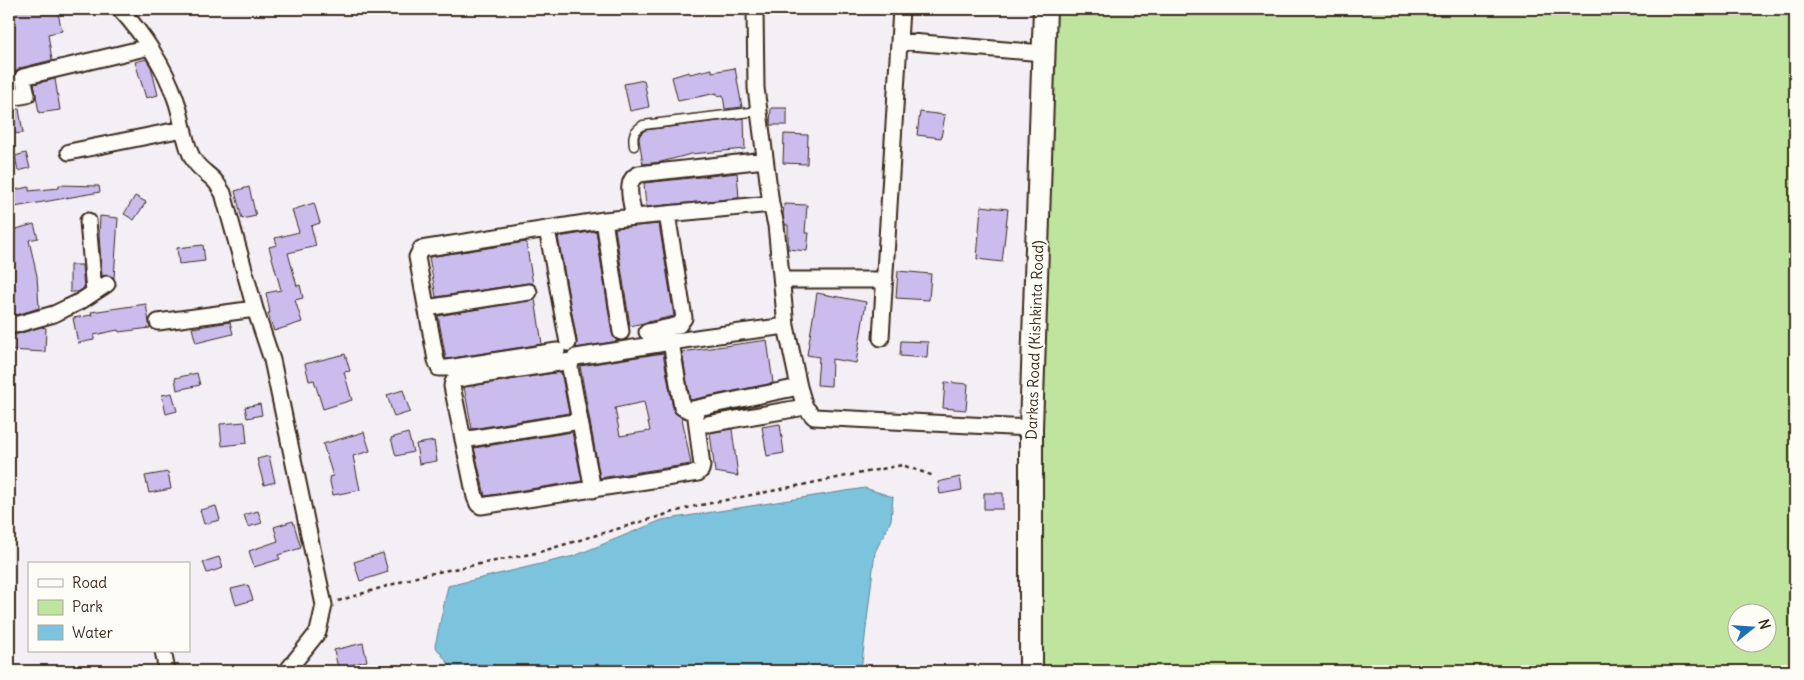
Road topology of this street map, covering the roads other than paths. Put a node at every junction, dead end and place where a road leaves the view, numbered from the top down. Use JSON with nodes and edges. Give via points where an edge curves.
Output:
{"nodes":[{"id":1,"x":120,"y":9,"type":"edge"},
{"id":2,"x":755,"y":9,"type":"edge"},
{"id":3,"x":900,"y":9,"type":"edge"},
{"id":4,"x":1045,"y":9,"type":"edge"},
{"id":5,"x":899,"y":41,"type":"junction"},
{"id":6,"x":149,"y":47,"type":"junction"},
{"id":7,"x":1043,"y":53,"type":"junction"},
{"id":8,"x":9,"y":98,"type":"edge"},
{"id":9,"x":759,"y":112,"type":"junction"},
{"id":10,"x":183,"y":129,"type":"junction"},
{"id":11,"x":634,"y":146,"type":"dead end"},
{"id":12,"x":69,"y":152,"type":"dead end"},
{"id":13,"x":765,"y":160,"type":"junction"},
{"id":14,"x":771,"y":204,"type":"junction"},
{"id":15,"x":667,"y":214,"type":"junction"},
{"id":16,"x":634,"y":217,"type":"junction"},
{"id":17,"x":604,"y":220,"type":"junction"},
{"id":18,"x":88,"y":221,"type":"dead end"},
{"id":19,"x":547,"y":229,"type":"junction"},
{"id":20,"x":782,"y":280,"type":"junction"},
{"id":21,"x":885,"y":280,"type":"junction"},
{"id":22,"x":529,"y":292,"type":"dead end"},
{"id":23,"x":426,"y":308,"type":"junction"},
{"id":24,"x":255,"y":309,"type":"junction"},
{"id":25,"x":9,"y":321,"type":"edge"},
{"id":26,"x":158,"y":322,"type":"dead end"},
{"id":27,"x":786,"y":326,"type":"junction"},
{"id":28,"x":622,"y":332,"type":"dead end"},
{"id":29,"x":647,"y":332,"type":"dead end"},
{"id":30,"x":881,"y":338,"type":"dead end"},
{"id":31,"x":671,"y":342,"type":"junction"},
{"id":32,"x":571,"y":360,"type":"junction"},
{"id":33,"x":799,"y":387,"type":"junction"},
{"id":34,"x":805,"y":407,"type":"junction"},
{"id":35,"x":695,"y":410,"type":"junction"},
{"id":36,"x":580,"y":421,"type":"junction"},
{"id":37,"x":708,"y":424,"type":"dead end"},
{"id":38,"x":1032,"y":428,"type":"junction"},
{"id":39,"x":463,"y":440,"type":"junction"},
{"id":40,"x":593,"y":490,"type":"junction"},
{"id":41,"x":163,"y":652,"type":"edge"},
{"id":42,"x":167,"y":671,"type":"edge"},
{"id":43,"x":287,"y":671,"type":"edge"},
{"id":44,"x":1031,"y":671,"type":"edge"}],
"edges":[{"from":1,"to":6,"type":"street"},
{"from":2,"to":9,"type":"street"},
{"from":3,"to":5,"type":"street"},
{"from":4,"to":7,"type":"main road","name":"Darkas Road (Kishkinta Road)"},
{"from":5,"to":7,"type":"street"},
{"from":5,"to":21,"type":"street"},
{"from":6,"to":8,"type":"street","via":[[23,77],[27,95]]},
{"from":6,"to":10,"type":"street","via":[[170,84]]},
{"from":7,"to":38,"type":"main road","name":"Darkas Road (Kishkinta Road)"},
{"from":9,"to":11,"type":"lane","via":[[643,126],[635,130],[632,137]]},
{"from":9,"to":13,"type":"street"},
{"from":10,"to":12,"type":"street"},
{"from":10,"to":24,"type":"street","via":[[193,159],[223,193]]},
{"from":13,"to":14,"type":"street"},
{"from":13,"to":16,"type":"street","via":[[634,176],[630,188]]},
{"from":14,"to":15,"type":"street"},
{"from":14,"to":20,"type":"street"},
{"from":15,"to":16,"type":"street"},
{"from":15,"to":29,"type":"street","via":[[684,318],[679,325]]},
{"from":16,"to":17,"type":"street"},
{"from":17,"to":19,"type":"street"},
{"from":17,"to":28,"type":"street"},
{"from":18,"to":25,"type":"street","via":[[101,288],[54,314],[15,326]]},
{"from":19,"to":23,"type":"street","via":[[420,249],[417,257]]},
{"from":19,"to":23,"type":"street","via":[[562,347],[442,368],[438,365]]},
{"from":20,"to":21,"type":"street"},
{"from":20,"to":27,"type":"street"},
{"from":21,"to":30,"type":"street"},
{"from":22,"to":23,"type":"street"},
{"from":24,"to":26,"type":"street"},
{"from":24,"to":43,"type":"street","via":[[272,360],[324,605],[318,632]]},
{"from":27,"to":31,"type":"street"},
{"from":27,"to":33,"type":"street"},
{"from":31,"to":32,"type":"street"},
{"from":31,"to":35,"type":"street","via":[[682,407]]},
{"from":32,"to":36,"type":"street"},
{"from":32,"to":39,"type":"street","via":[[453,382]]},
{"from":33,"to":34,"type":"street"},
{"from":33,"to":35,"type":"street"},
{"from":34,"to":37,"type":"street"},
{"from":34,"to":38,"type":"street","via":[[814,417]]},
{"from":35,"to":40,"type":"street","via":[[702,466],[698,473]]},
{"from":36,"to":39,"type":"street"},
{"from":36,"to":40,"type":"street"},
{"from":38,"to":44,"type":"main road","name":"Darkas Road (Kishkinta Road)"},
{"from":39,"to":40,"type":"street","via":[[481,506]]},
{"from":41,"to":42,"type":"street"}]}
